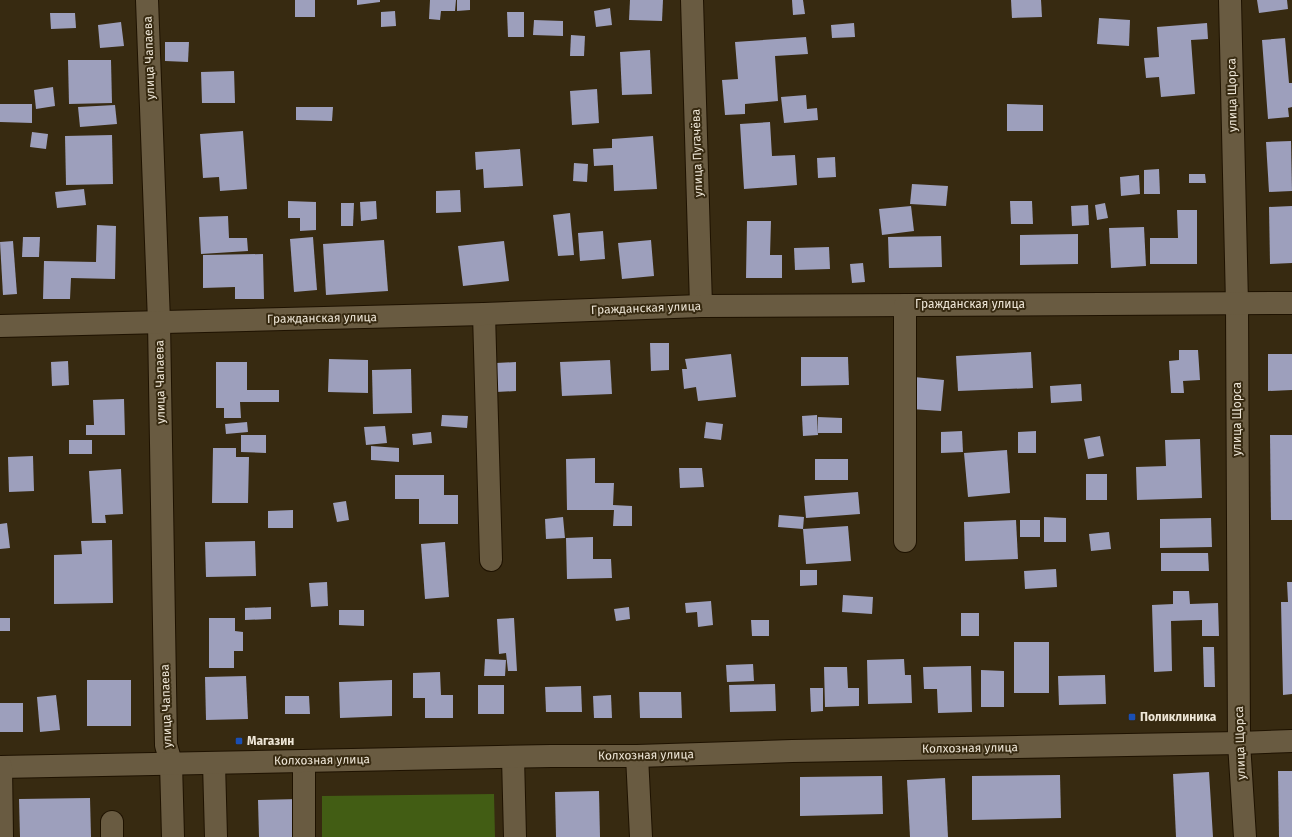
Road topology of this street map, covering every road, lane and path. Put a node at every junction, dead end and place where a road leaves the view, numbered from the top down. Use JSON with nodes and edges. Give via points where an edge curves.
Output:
{"nodes":[{"id":1,"x":147,"y":0,"type":"edge"},
{"id":2,"x":692,"y":0,"type":"edge"},
{"id":3,"x":1230,"y":0,"type":"edge"},
{"id":4,"x":1292,"y":303,"type":"edge"},
{"id":5,"x":1237,"y":304,"type":"junction"},
{"id":6,"x":905,"y":305,"type":"junction"},
{"id":7,"x":701,"y":306,"type":"junction"},
{"id":8,"x":484,"y":314,"type":"junction"},
{"id":9,"x":159,"y":322,"type":"junction"},
{"id":10,"x":0,"y":326,"type":"edge"},
{"id":11,"x":905,"y":541,"type":"dead end"},
{"id":12,"x":491,"y":560,"type":"dead end"},
{"id":13,"x":1292,"y":741,"type":"edge"},
{"id":14,"x":1239,"y":743,"type":"junction"},
{"id":15,"x":637,"y":756,"type":"junction"},
{"id":16,"x":513,"y":757,"type":"junction"},
{"id":17,"x":304,"y":761,"type":"junction"},
{"id":18,"x":214,"y":762,"type":"junction"},
{"id":19,"x":171,"y":763,"type":"junction"},
{"id":20,"x":0,"y":767,"type":"edge"},
{"id":21,"x":2,"y":837,"type":"edge"},
{"id":22,"x":173,"y":837,"type":"edge"},
{"id":23,"x":216,"y":837,"type":"edge"},
{"id":24,"x":304,"y":837,"type":"edge"},
{"id":25,"x":515,"y":837,"type":"edge"},
{"id":26,"x":641,"y":837,"type":"edge"},
{"id":27,"x":1244,"y":837,"type":"edge"}],
"edges":[{"from":1,"to":9,"type":"street","name":"улица Чапаева"},
{"from":2,"to":7,"type":"street","name":"улица Пугачёва"},
{"from":3,"to":5,"type":"street","name":"улица Щорса"},
{"from":4,"to":5,"type":"street","name":"Гражданская улица"},
{"from":5,"to":6,"type":"street","name":"Гражданская улица"},
{"from":5,"to":14,"type":"street","name":"улица Щорса"},
{"from":6,"to":7,"type":"street","name":"Гражданская улица"},
{"from":6,"to":11,"type":"street"},
{"from":7,"to":8,"type":"street","name":"Гражданская улица"},
{"from":8,"to":9,"type":"street","name":"Гражданская улица"},
{"from":8,"to":12,"type":"street"},
{"from":9,"to":10,"type":"street","name":"Гражданская улица"},
{"from":9,"to":19,"type":"street","name":"улица Чапаева","via":[[166,745]]},
{"from":13,"to":14,"type":"street","name":"Колхозная улица"},
{"from":14,"to":15,"type":"street","name":"Колхозная улица"},
{"from":14,"to":27,"type":"street","name":"улица Щорса"},
{"from":15,"to":16,"type":"street","name":"Колхозная улица"},
{"from":15,"to":26,"type":"street"},
{"from":16,"to":17,"type":"street","name":"Колхозная улица"},
{"from":16,"to":25,"type":"street"},
{"from":17,"to":18,"type":"street","name":"Колхозная улица"},
{"from":17,"to":24,"type":"street"},
{"from":18,"to":19,"type":"street","name":"Колхозная улица"},
{"from":18,"to":23,"type":"street"},
{"from":19,"to":20,"type":"street","name":"Колхозная улица"},
{"from":19,"to":22,"type":"street","name":"улица Чапаева"},
{"from":20,"to":21,"type":"street"}]}
